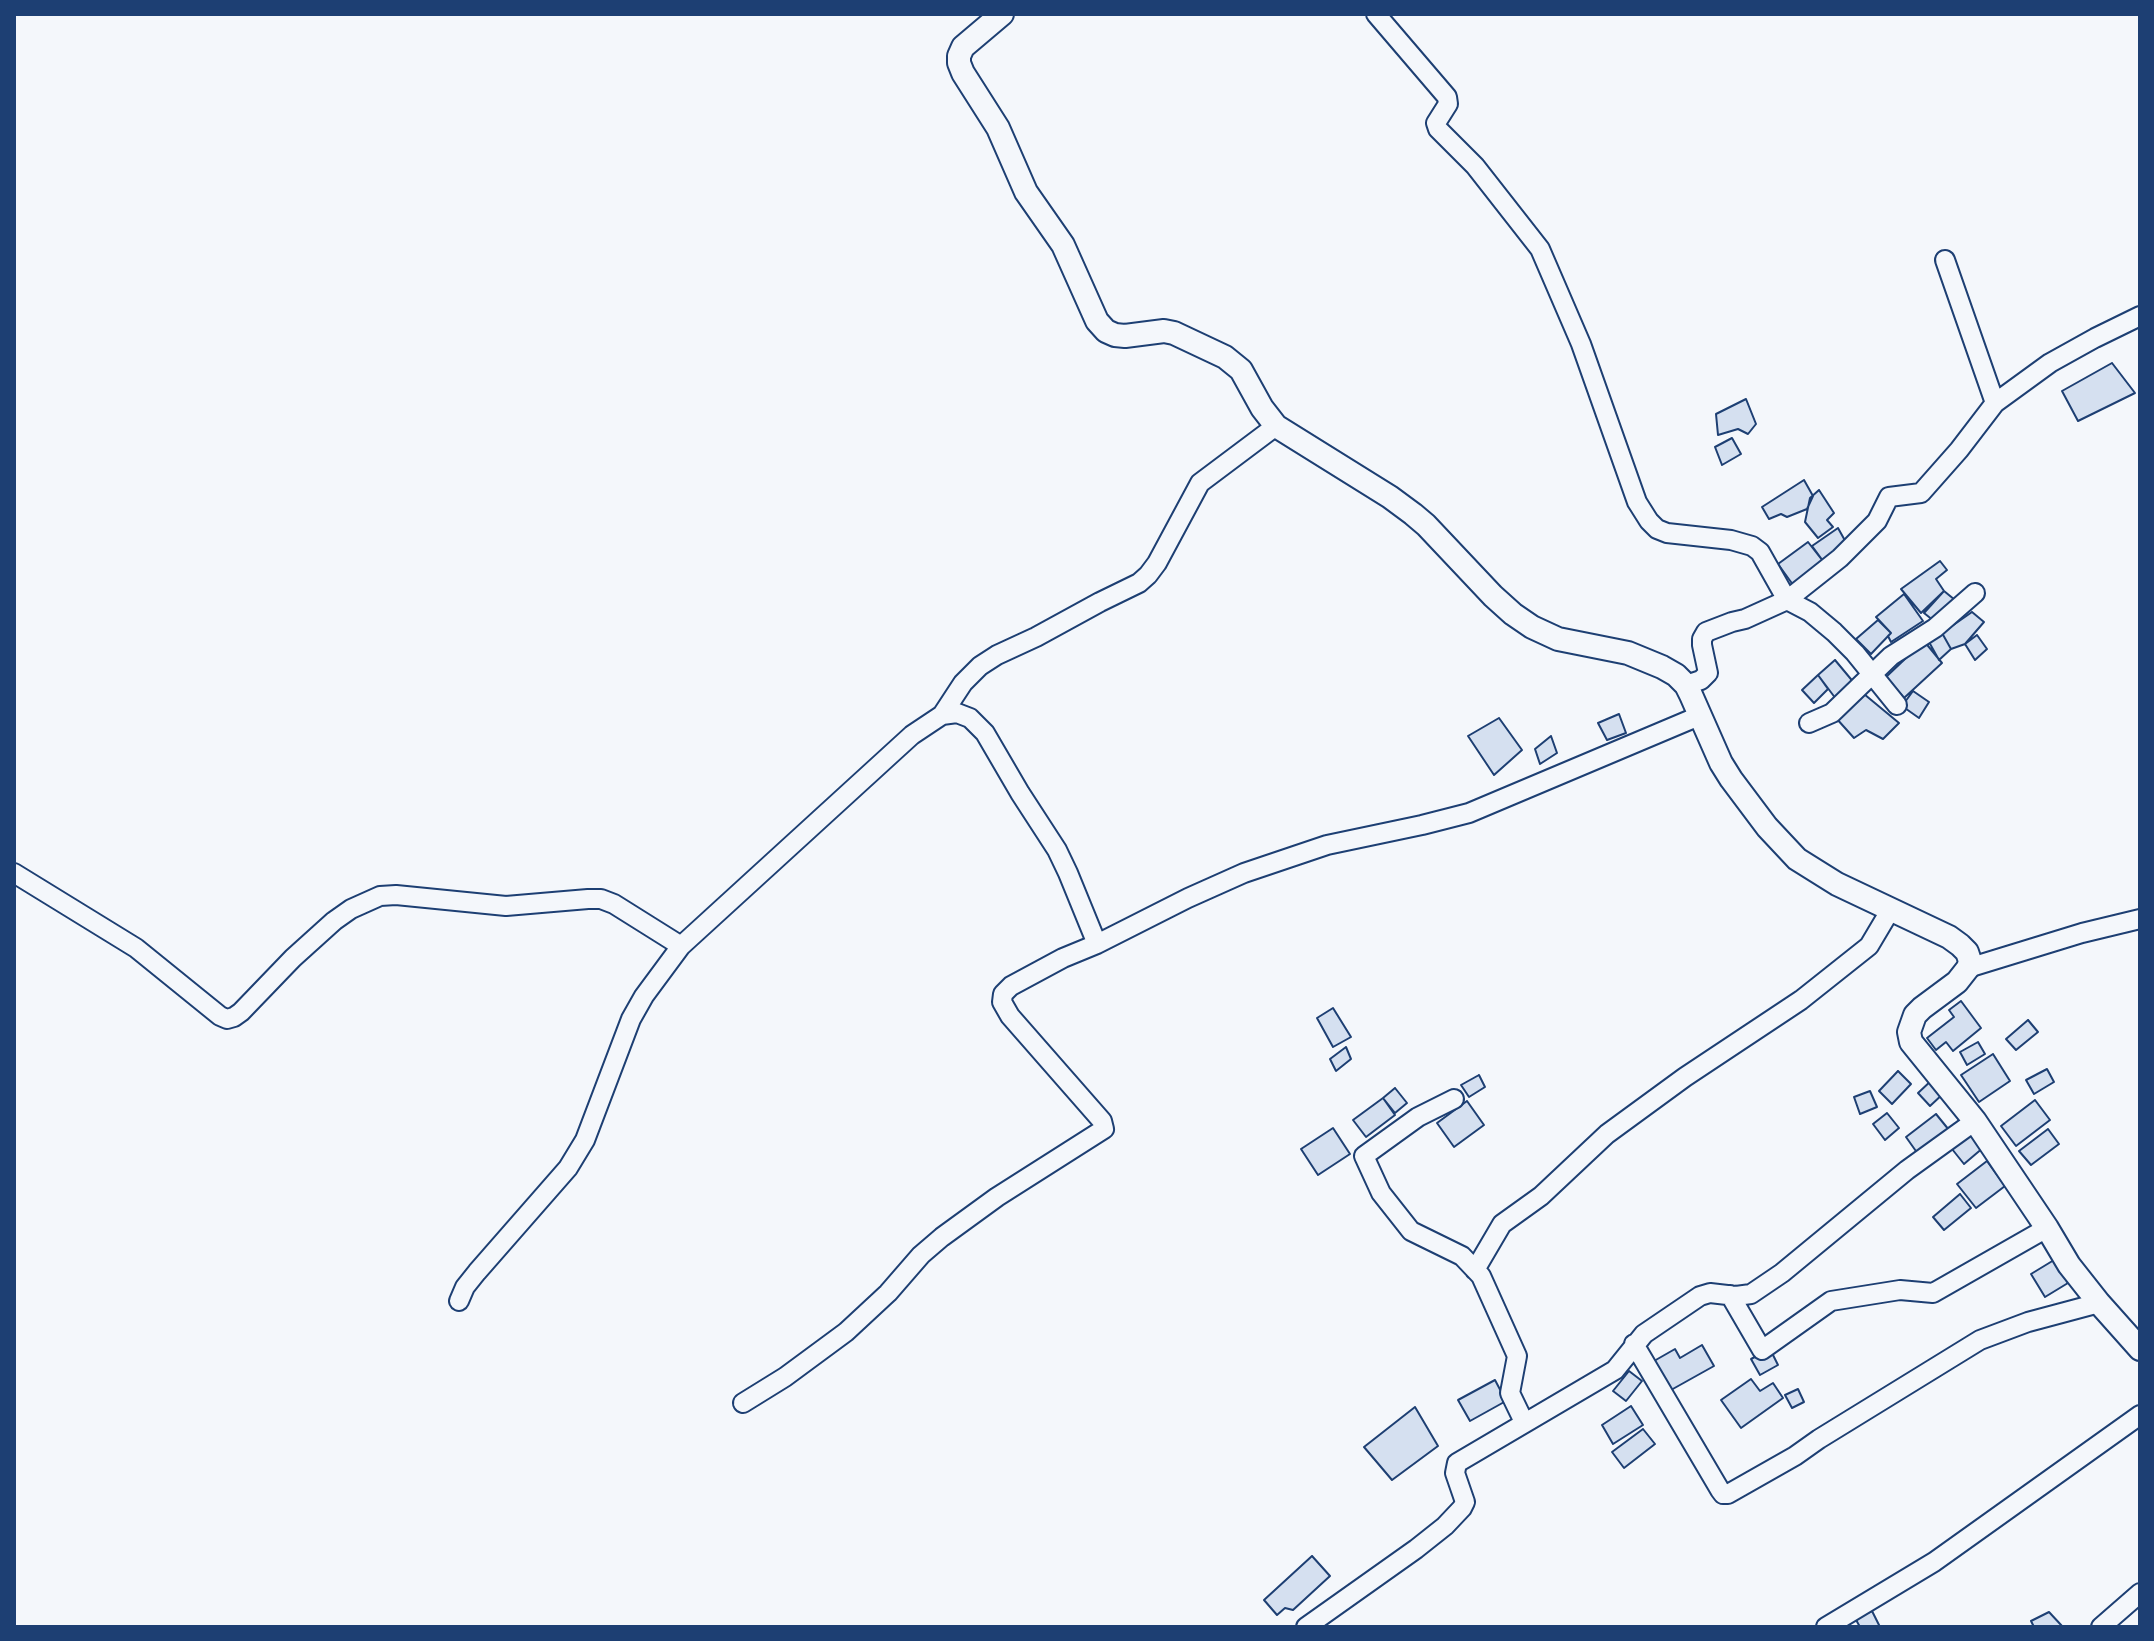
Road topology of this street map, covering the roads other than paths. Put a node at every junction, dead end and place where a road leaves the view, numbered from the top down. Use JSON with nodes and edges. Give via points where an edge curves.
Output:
{"nodes":[{"id":1,"x":1002,"y":14,"type":"edge"},
{"id":2,"x":1376,"y":14,"type":"edge"},
{"id":3,"x":1945,"y":260,"type":"dead end"},
{"id":4,"x":2140,"y":316,"type":"edge"},
{"id":5,"x":1995,"y":403,"type":"junction"},
{"id":6,"x":1276,"y":426,"type":"junction"},
{"id":7,"x":1975,"y":593,"type":"dead end"},
{"id":8,"x":1787,"y":600,"type":"junction"},
{"id":9,"x":1873,"y":675,"type":"junction"},
{"id":10,"x":1686,"y":685,"type":"junction"},
{"id":11,"x":1897,"y":705,"type":"dead end"},
{"id":12,"x":942,"y":715,"type":"junction"},
{"id":13,"x":1699,"y":716,"type":"junction"},
{"id":14,"x":1809,"y":723,"type":"dead end"},
{"id":15,"x":14,"y":873,"type":"edge"},
{"id":16,"x":1891,"y":909,"type":"junction"},
{"id":17,"x":2140,"y":919,"type":"edge"},
{"id":18,"x":1097,"y":944,"type":"junction"},
{"id":19,"x":681,"y":946,"type":"junction"},
{"id":20,"x":1968,"y":968,"type":"junction"},
{"id":21,"x":1454,"y":1099,"type":"dead end"},
{"id":22,"x":1975,"y":1121,"type":"junction"},
{"id":23,"x":2047,"y":1228,"type":"junction"},
{"id":24,"x":1475,"y":1270,"type":"junction"},
{"id":25,"x":1730,"y":1295,"type":"junction"},
{"id":26,"x":459,"y":1301,"type":"dead end"},
{"id":27,"x":2099,"y":1303,"type":"junction"},
{"id":28,"x":1634,"y":1344,"type":"junction"},
{"id":29,"x":2140,"y":1349,"type":"edge"},
{"id":30,"x":743,"y":1403,"type":"dead end"},
{"id":31,"x":2140,"y":1415,"type":"edge"},
{"id":32,"x":1524,"y":1422,"type":"junction"},
{"id":33,"x":2140,"y":1593,"type":"edge"},
{"id":34,"x":1306,"y":1627,"type":"edge"},
{"id":35,"x":1826,"y":1627,"type":"edge"},
{"id":36,"x":2101,"y":1627,"type":"edge"}],
"edges":[{"from":1,"to":6,"type":"street","via":[[963,47],[959,63],[998,128],[1026,192],[1063,245],[1097,321],[1115,335],[1174,333],[1225,357],[1241,370]]},
{"from":2,"to":8,"type":"street","via":[[1447,97],[1438,129],[1475,166],[1540,249],[1581,344],[1637,502],[1649,521],[1667,533],[1752,546]]},
{"from":3,"to":5,"type":"street"},
{"from":4,"to":5,"type":"street","via":[[2050,363]]},
{"from":5,"to":8,"type":"street","via":[[1921,493],[1889,497],[1877,521]]},
{"from":6,"to":10,"type":"street","via":[[1413,514],[1493,596],[1532,627],[1558,639],[1628,653],[1662,667]]},
{"from":6,"to":12,"type":"street","via":[[1200,483],[1157,563],[1139,583],[980,666]]},
{"from":7,"to":9,"type":"street"},
{"from":8,"to":9,"type":"street","via":[[1834,632]]},
{"from":8,"to":10,"type":"street","via":[[1706,632],[1702,645],[1708,673]]},
{"from":9,"to":11,"type":"street"},
{"from":9,"to":14,"type":"street","via":[[1832,713]]},
{"from":10,"to":13,"type":"street"},
{"from":12,"to":18,"type":"street","via":[[964,714],[985,733],[1062,859]]},
{"from":12,"to":19,"type":"street","via":[[912,735]]},
{"from":13,"to":16,"type":"street","via":[[1731,779],[1797,859]]},
{"from":13,"to":18,"type":"street","via":[[1469,813],[1327,845],[1244,873]]},
{"from":15,"to":19,"type":"street","via":[[136,948],[227,1019],[241,1012],[334,921],[380,896],[506,906],[601,899]]},
{"from":16,"to":20,"type":"street","via":[[1960,945],[1967,952]]},
{"from":16,"to":24,"type":"street","via":[[1858,955],[1607,1134],[1541,1196],[1502,1224]]},
{"from":17,"to":20,"type":"street"},
{"from":18,"to":30,"type":"street","via":[[1011,986],[1002,1002],[1104,1129],[942,1237],[846,1332]]},
{"from":19,"to":26,"type":"street","via":[[631,1019],[585,1140],[568,1168],[477,1272]]},
{"from":20,"to":22,"type":"street","via":[[1915,1015],[1909,1032],[1911,1042]]},
{"from":21,"to":24,"type":"street","via":[[1418,1117],[1364,1156],[1381,1193],[1411,1231],[1462,1256]]},
{"from":22,"to":23,"type":"street"},
{"from":22,"to":25,"type":"street","via":[[1782,1273],[1751,1294]]},
{"from":23,"to":25,"type":"street","via":[[1933,1293],[1900,1290],[1831,1301],[1762,1350]]},
{"from":23,"to":27,"type":"street"},
{"from":24,"to":32,"type":"street","via":[[1517,1356],[1510,1393]]},
{"from":25,"to":28,"type":"street","via":[[1700,1296]]},
{"from":27,"to":28,"type":"street","via":[[1980,1340],[1728,1494],[1720,1490]]},
{"from":27,"to":29,"type":"street"},
{"from":28,"to":32,"type":"street","via":[[1615,1370]]},
{"from":31,"to":35,"type":"street","via":[[1934,1562]]},
{"from":32,"to":34,"type":"street","via":[[1457,1463],[1464,1505],[1445,1526]]},
{"from":33,"to":36,"type":"street"}]}
